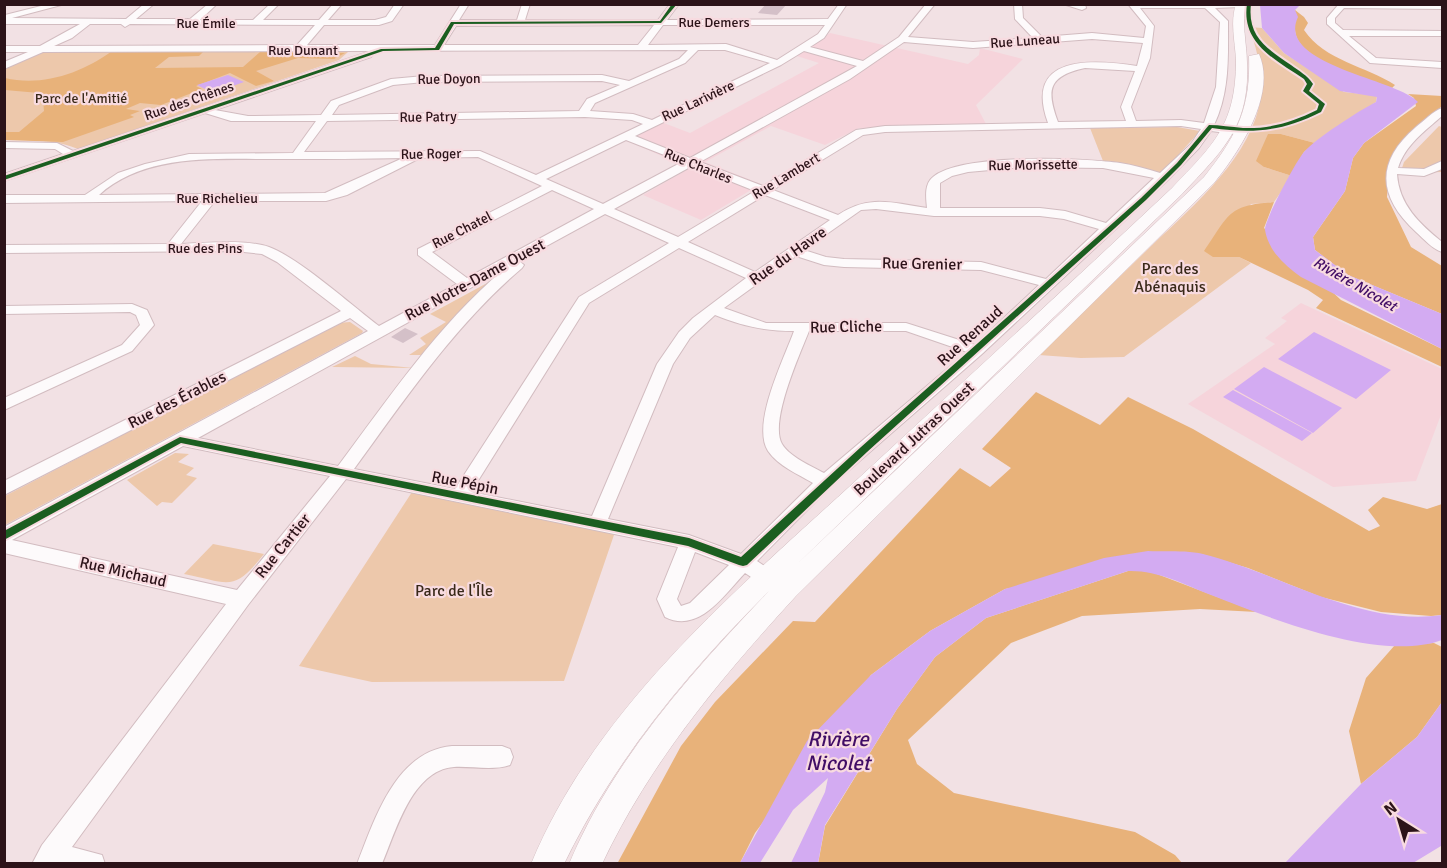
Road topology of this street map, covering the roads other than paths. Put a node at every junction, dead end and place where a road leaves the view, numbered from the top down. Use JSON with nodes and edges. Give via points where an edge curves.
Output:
{"nodes":[{"id":1,"x":62,"y":4,"type":"edge"},
{"id":2,"x":150,"y":4,"type":"edge"},
{"id":3,"x":213,"y":4,"type":"edge"},
{"id":4,"x":275,"y":4,"type":"edge"},
{"id":5,"x":338,"y":4,"type":"edge"},
{"id":6,"x":400,"y":4,"type":"edge"},
{"id":7,"x":465,"y":4,"type":"edge"},
{"id":8,"x":526,"y":4,"type":"edge"},
{"id":9,"x":675,"y":4,"type":"edge"},
{"id":10,"x":843,"y":4,"type":"edge"},
{"id":11,"x":931,"y":4,"type":"edge"},
{"id":12,"x":1018,"y":4,"type":"edge"},
{"id":13,"x":1067,"y":4,"type":"edge"},
{"id":14,"x":1082,"y":4,"type":"edge"},
{"id":15,"x":1133,"y":5,"type":"edge"},
{"id":16,"x":1207,"y":5,"type":"edge"},
{"id":17,"x":1343,"y":5,"type":"edge"},
{"id":18,"x":1241,"y":7,"type":"edge"},
{"id":19,"x":1443,"y":7,"type":"edge"},
{"id":20,"x":4,"y":20,"type":"edge"},
{"id":21,"x":661,"y":22,"type":"junction"},
{"id":22,"x":832,"y":22,"type":"junction"},
{"id":23,"x":191,"y":23,"type":"junction"},
{"id":24,"x":255,"y":23,"type":"junction"},
{"id":25,"x":322,"y":23,"type":"junction"},
{"id":26,"x":453,"y":23,"type":"junction"},
{"id":27,"x":520,"y":23,"type":"junction"},
{"id":28,"x":86,"y":24,"type":"junction"},
{"id":29,"x":125,"y":24,"type":"junction"},
{"id":30,"x":1339,"y":33,"type":"junction"},
{"id":31,"x":1443,"y":33,"type":"edge"},
{"id":32,"x":902,"y":39,"type":"junction"},
{"id":33,"x":1040,"y":40,"type":"junction"},
{"id":34,"x":1148,"y":41,"type":"junction"},
{"id":35,"x":641,"y":47,"type":"junction"},
{"id":36,"x":695,"y":48,"type":"junction"},
{"id":37,"x":804,"y":48,"type":"junction"},
{"id":38,"x":4,"y":49,"type":"edge"},
{"id":39,"x":40,"y":49,"type":"junction"},
{"id":40,"x":437,"y":49,"type":"junction"},
{"id":41,"x":298,"y":50,"type":"junction"},
{"id":42,"x":383,"y":50,"type":"junction"},
{"id":43,"x":778,"y":63,"type":"junction"},
{"id":44,"x":866,"y":65,"type":"junction"},
{"id":45,"x":1443,"y":65,"type":"edge"},
{"id":46,"x":4,"y":66,"type":"edge"},
{"id":47,"x":1140,"y":69,"type":"junction"},
{"id":48,"x":632,"y":84,"type":"junction"},
{"id":49,"x":206,"y":110,"type":"junction"},
{"id":50,"x":1443,"y":111,"type":"edge"},
{"id":51,"x":582,"y":115,"type":"junction"},
{"id":52,"x":322,"y":118,"type":"junction"},
{"id":53,"x":1430,"y":122,"type":"junction"},
{"id":54,"x":651,"y":123,"type":"junction"},
{"id":55,"x":1132,"y":124,"type":"junction"},
{"id":56,"x":1054,"y":125,"type":"junction"},
{"id":57,"x":1443,"y":125,"type":"edge"},
{"id":58,"x":1228,"y":129,"type":"junction"},
{"id":59,"x":625,"y":136,"type":"junction"},
{"id":60,"x":4,"y":145,"type":"edge"},
{"id":61,"x":420,"y":154,"type":"junction"},
{"id":62,"x":72,"y":155,"type":"junction"},
{"id":63,"x":297,"y":155,"type":"junction"},
{"id":64,"x":688,"y":162,"type":"junction"},
{"id":65,"x":1443,"y":164,"type":"edge"},
{"id":66,"x":1391,"y":170,"type":"junction"},
{"id":67,"x":4,"y":178,"type":"edge"},
{"id":68,"x":1164,"y":178,"type":"junction"},
{"id":69,"x":537,"y":179,"type":"junction"},
{"id":70,"x":551,"y":186,"type":"junction"},
{"id":71,"x":762,"y":190,"type":"junction"},
{"id":72,"x":89,"y":198,"type":"junction"},
{"id":73,"x":211,"y":198,"type":"junction"},
{"id":74,"x":4,"y":200,"type":"edge"},
{"id":75,"x":604,"y":209,"type":"junction"},
{"id":76,"x":934,"y":212,"type":"junction"},
{"id":77,"x":840,"y":220,"type":"junction"},
{"id":78,"x":1109,"y":228,"type":"junction"},
{"id":79,"x":1422,"y":232,"type":"junction"},
{"id":80,"x":1443,"y":232,"type":"edge"},
{"id":81,"x":678,"y":242,"type":"junction"},
{"id":82,"x":540,"y":244,"type":"junction"},
{"id":83,"x":171,"y":248,"type":"junction"},
{"id":84,"x":1443,"y":248,"type":"edge"},
{"id":85,"x":4,"y":249,"type":"edge"},
{"id":86,"x":795,"y":251,"type":"junction"},
{"id":87,"x":756,"y":277,"type":"junction"},
{"id":88,"x":1049,"y":284,"type":"junction"},
{"id":89,"x":467,"y":285,"type":"junction"},
{"id":90,"x":714,"y":309,"type":"junction"},
{"id":91,"x":4,"y":310,"type":"edge"},
{"id":92,"x":350,"y":312,"type":"junction"},
{"id":93,"x":803,"y":328,"type":"junction"},
{"id":94,"x":378,"y":332,"type":"junction"},
{"id":95,"x":977,"y":351,"type":"junction"},
{"id":96,"x":4,"y":405,"type":"edge"},
{"id":97,"x":180,"y":440,"type":"junction"},
{"id":98,"x":341,"y":474,"type":"junction"},
{"id":99,"x":825,"y":482,"type":"junction"},
{"id":100,"x":4,"y":489,"type":"edge"},
{"id":101,"x":459,"y":497,"type":"junction"},
{"id":102,"x":597,"y":524,"type":"junction"},
{"id":103,"x":4,"y":536,"type":"edge"},
{"id":104,"x":689,"y":542,"type":"junction"},
{"id":105,"x":4,"y":546,"type":"edge"},
{"id":106,"x":743,"y":562,"type":"junction"},
{"id":107,"x":768,"y":578,"type":"junction"},
{"id":108,"x":787,"y":590,"type":"junction"},
{"id":109,"x":241,"y":599,"type":"junction"},
{"id":110,"x":502,"y":757,"type":"dead end"},
{"id":111,"x":48,"y":859,"type":"edge"},
{"id":112,"x":93,"y":864,"type":"edge"},
{"id":113,"x":369,"y":864,"type":"edge"},
{"id":114,"x":547,"y":864,"type":"edge"},
{"id":115,"x":585,"y":864,"type":"edge"}],
"edges":[{"from":1,"to":20,"type":"street","name":"Rue Émile"},
{"from":2,"to":29,"type":"street"},
{"from":3,"to":23,"type":"street"},
{"from":4,"to":24,"type":"street"},
{"from":5,"to":25,"type":"street"},
{"from":6,"to":25,"type":"street","name":"Rue Émile","via":[[389,20]]},
{"from":7,"to":26,"type":"street"},
{"from":8,"to":27,"type":"street"},
{"from":9,"to":21,"type":"street"},
{"from":10,"to":22,"type":"street","name":"Rue Larivière"},
{"from":11,"to":32,"type":"street","name":"Rue Notre-Dame Ouest"},
{"from":12,"to":33,"type":"street","via":[[1019,19]]},
{"from":13,"to":14,"type":"street","via":[[1082,8]]},
{"from":15,"to":16,"type":"street"},
{"from":15,"to":34,"type":"street","via":[[1150,23]]},
{"from":16,"to":18,"type":"street"},
{"from":16,"to":58,"type":"street","name":"Rue Renaud","via":[[1224,21],[1220,101]]},
{"from":17,"to":19,"type":"street"},
{"from":17,"to":30,"type":"street","via":[[1330,21]]},
{"from":18,"to":58,"type":"main road","name":"Boulevard Jutras Ouest","via":[[1237,16],[1242,83]]},
{"from":20,"to":28,"type":"street","name":"Rue Émile"},
{"from":21,"to":22,"type":"street","name":"Rue Demers"},
{"from":21,"to":27,"type":"street","name":"Rue Demers"},
{"from":21,"to":35,"type":"street"},
{"from":22,"to":37,"type":"street","name":"Rue Larivière"},
{"from":23,"to":24,"type":"street","name":"Rue Émile"},
{"from":23,"to":29,"type":"street","name":"Rue Émile"},
{"from":24,"to":25,"type":"street","name":"Rue Émile"},
{"from":25,"to":41,"type":"street"},
{"from":26,"to":27,"type":"street","name":"Rue Demers"},
{"from":26,"to":40,"type":"street"},
{"from":28,"to":29,"type":"street","name":"Rue Émile"},
{"from":28,"to":39,"type":"street"},
{"from":30,"to":31,"type":"street"},
{"from":30,"to":45,"type":"street","via":[[1378,62]]},
{"from":32,"to":33,"type":"street","name":"Rue Luneau","via":[[964,45]]},
{"from":32,"to":44,"type":"street","name":"Rue Notre-Dame Ouest"},
{"from":33,"to":34,"type":"street","name":"Rue Luneau","via":[[1102,36]]},
{"from":34,"to":47,"type":"street"},
{"from":35,"to":36,"type":"street","name":"Rue Dunant"},
{"from":35,"to":40,"type":"street","name":"Rue Dunant"},
{"from":36,"to":43,"type":"street","name":"Rue Dunant","via":[[732,48]]},
{"from":36,"to":48,"type":"street","via":[[682,61]]},
{"from":37,"to":43,"type":"street","name":"Rue Larivière"},
{"from":37,"to":44,"type":"street"},
{"from":38,"to":39,"type":"street","name":"Rue Dunant"},
{"from":39,"to":41,"type":"street","name":"Rue Dunant"},
{"from":39,"to":46,"type":"street"},
{"from":40,"to":42,"type":"street","name":"Rue Dunant"},
{"from":41,"to":42,"type":"street","name":"Rue Dunant"},
{"from":42,"to":49,"type":"street","name":"Rue des Chênes"},
{"from":43,"to":54,"type":"street","name":"Rue Larivière"},
{"from":44,"to":64,"type":"street","name":"Rue Notre-Dame Ouest"},
{"from":47,"to":55,"type":"street","via":[[1126,107]]},
{"from":47,"to":56,"type":"street","via":[[1092,64],[1057,73],[1044,99]]},
{"from":48,"to":51,"type":"street","via":[[591,101]]},
{"from":48,"to":52,"type":"street","name":"Rue Doyon","via":[[602,78],[402,80],[340,100]]},
{"from":49,"to":52,"type":"street","name":"Rue Patry","via":[[238,118]]},
{"from":49,"to":62,"type":"street","name":"Rue des Chênes"},
{"from":50,"to":53,"type":"street"},
{"from":51,"to":52,"type":"street","name":"Rue Patry"},
{"from":51,"to":54,"type":"street","name":"Rue Patry","via":[[617,115]]},
{"from":52,"to":63,"type":"street","name":"Rue Doyon"},
{"from":53,"to":57,"type":"street"},
{"from":53,"to":66,"type":"street","via":[[1406,142]]},
{"from":54,"to":59,"type":"street","name":"Rue Larivière"},
{"from":55,"to":56,"type":"street","name":"Rue Lambert"},
{"from":55,"to":58,"type":"street","name":"Rue Lambert","via":[[1181,123]]},
{"from":56,"to":71,"type":"street","name":"Rue Lambert","via":[[865,131]]},
{"from":58,"to":68,"type":"street","name":"Rue Renaud","via":[[1195,146]]},
{"from":58,"to":107,"type":"main road","name":"Boulevard Jutras Ouest","via":[[1222,143],[1177,191]]},
{"from":58,"to":108,"type":"main road","name":"Boulevard Jutras Ouest","via":[[1227,159],[1193,196]]},
{"from":59,"to":64,"type":"street","name":"Rue Charles"},
{"from":59,"to":69,"type":"street","name":"Rue Larivière"},
{"from":60,"to":62,"type":"street","via":[[57,146]]},
{"from":61,"to":63,"type":"street","name":"Rue Roger"},
{"from":61,"to":69,"type":"street","name":"Rue Roger","via":[[480,154]]},
{"from":61,"to":73,"type":"street","name":"Rue Richelieu","via":[[333,196]]},
{"from":62,"to":67,"type":"street","name":"Rue des Chênes"},
{"from":63,"to":72,"type":"street","name":"Rue Roger","via":[[173,160],[108,183]]},
{"from":64,"to":71,"type":"street","name":"Rue Charles"},
{"from":64,"to":75,"type":"street","name":"Rue Notre-Dame Ouest"},
{"from":65,"to":66,"type":"street","via":[[1419,174]]},
{"from":66,"to":79,"type":"street","via":[[1396,200],[1408,220]]},
{"from":68,"to":76,"type":"street","name":"Rue Morissette","via":[[1107,164],[977,166],[938,178],[933,187]]},
{"from":68,"to":78,"type":"street","name":"Rue Renaud"},
{"from":69,"to":70,"type":"street","name":"Rue Roger"},
{"from":70,"to":75,"type":"street","name":"Rue Roger"},
{"from":70,"to":89,"type":"street","name":"Rue Chatel","via":[[423,252]]},
{"from":71,"to":77,"type":"street","name":"Rue Charles"},
{"from":71,"to":81,"type":"street","name":"Rue Lambert"},
{"from":72,"to":73,"type":"street","name":"Rue Richelieu"},
{"from":72,"to":74,"type":"street","name":"Rue Richelieu"},
{"from":73,"to":83,"type":"street"},
{"from":75,"to":81,"type":"street","name":"Rue Roger"},
{"from":75,"to":82,"type":"street","name":"Rue Notre-Dame Ouest"},
{"from":76,"to":77,"type":"street","name":"Rue du Havre","via":[[865,205]]},
{"from":76,"to":78,"type":"street","name":"Rue du Havre","via":[[1040,212]]},
{"from":77,"to":86,"type":"street","name":"Rue du Havre"},
{"from":78,"to":88,"type":"street","name":"Rue Renaud"},
{"from":79,"to":80,"type":"street"},
{"from":79,"to":84,"type":"street"},
{"from":81,"to":87,"type":"street","name":"Rue Roger"},
{"from":81,"to":101,"type":"street","name":"Rue Lambert","via":[[600,289],[577,308]]},
{"from":82,"to":89,"type":"street","name":"Rue Notre-Dame Ouest"},
{"from":82,"to":98,"type":"street","name":"Rue Cartier","via":[[461,318]]},
{"from":83,"to":85,"type":"street","name":"Rue des Pins"},
{"from":83,"to":92,"type":"street","name":"Rue des Pins","via":[[265,250]]},
{"from":86,"to":87,"type":"street","name":"Rue du Havre"},
{"from":86,"to":88,"type":"street","name":"Rue Grenier","via":[[844,263],[981,266]]},
{"from":87,"to":90,"type":"street","name":"Rue du Havre"},
{"from":88,"to":95,"type":"street","name":"Rue Renaud"},
{"from":89,"to":94,"type":"street","name":"Rue Notre-Dame Ouest"},
{"from":90,"to":93,"type":"street","name":"Rue Cliche","via":[[754,325]]},
{"from":90,"to":102,"type":"street","name":"Rue du Havre","via":[[684,335],[665,364]]},
{"from":91,"to":96,"type":"street","via":[[132,308],[142,313],[147,325],[127,348]]},
{"from":92,"to":94,"type":"street","name":"Rue des Pins"},
{"from":92,"to":100,"type":"street","name":"Rue des Érables"},
{"from":93,"to":95,"type":"street","name":"Rue Cliche","via":[[906,327]]},
{"from":93,"to":99,"type":"street","via":[[770,433],[773,446]]},
{"from":94,"to":97,"type":"street","name":"Rue Notre-Dame Ouest"},
{"from":95,"to":99,"type":"street","name":"Rue Renaud"},
{"from":97,"to":98,"type":"street","name":"Rue Pépin"},
{"from":97,"to":103,"type":"street","name":"Rue Notre-Dame Ouest"},
{"from":98,"to":101,"type":"street","name":"Rue Pépin"},
{"from":98,"to":109,"type":"street","name":"Rue Cartier"},
{"from":99,"to":106,"type":"street","name":"Rue Renaud"},
{"from":101,"to":102,"type":"street","name":"Rue Pépin"},
{"from":102,"to":104,"type":"street","name":"Rue Pépin"},
{"from":104,"to":106,"type":"street","name":"Rue Pépin"},
{"from":104,"to":106,"type":"street","name":"Rue Renaud","via":[[667,599],[672,611],[679,615],[697,609]]},
{"from":105,"to":109,"type":"street","name":"Rue Michaud"},
{"from":106,"to":107,"type":"street","name":"Rue Pépin"},
{"from":107,"to":108,"type":"street","name":"Rue Pépin"},
{"from":107,"to":114,"type":"main road","name":"Boulevard Jutras Ouest","via":[[646,706],[577,807]]},
{"from":108,"to":115,"type":"main road","name":"Boulevard Jutras Ouest","via":[[723,657],[669,723],[610,813]]},
{"from":109,"to":111,"type":"street","name":"Rue Cartier"},
{"from":110,"to":113,"type":"street","via":[[436,759],[422,766],[411,778]]},
{"from":111,"to":112,"type":"street"}]}
